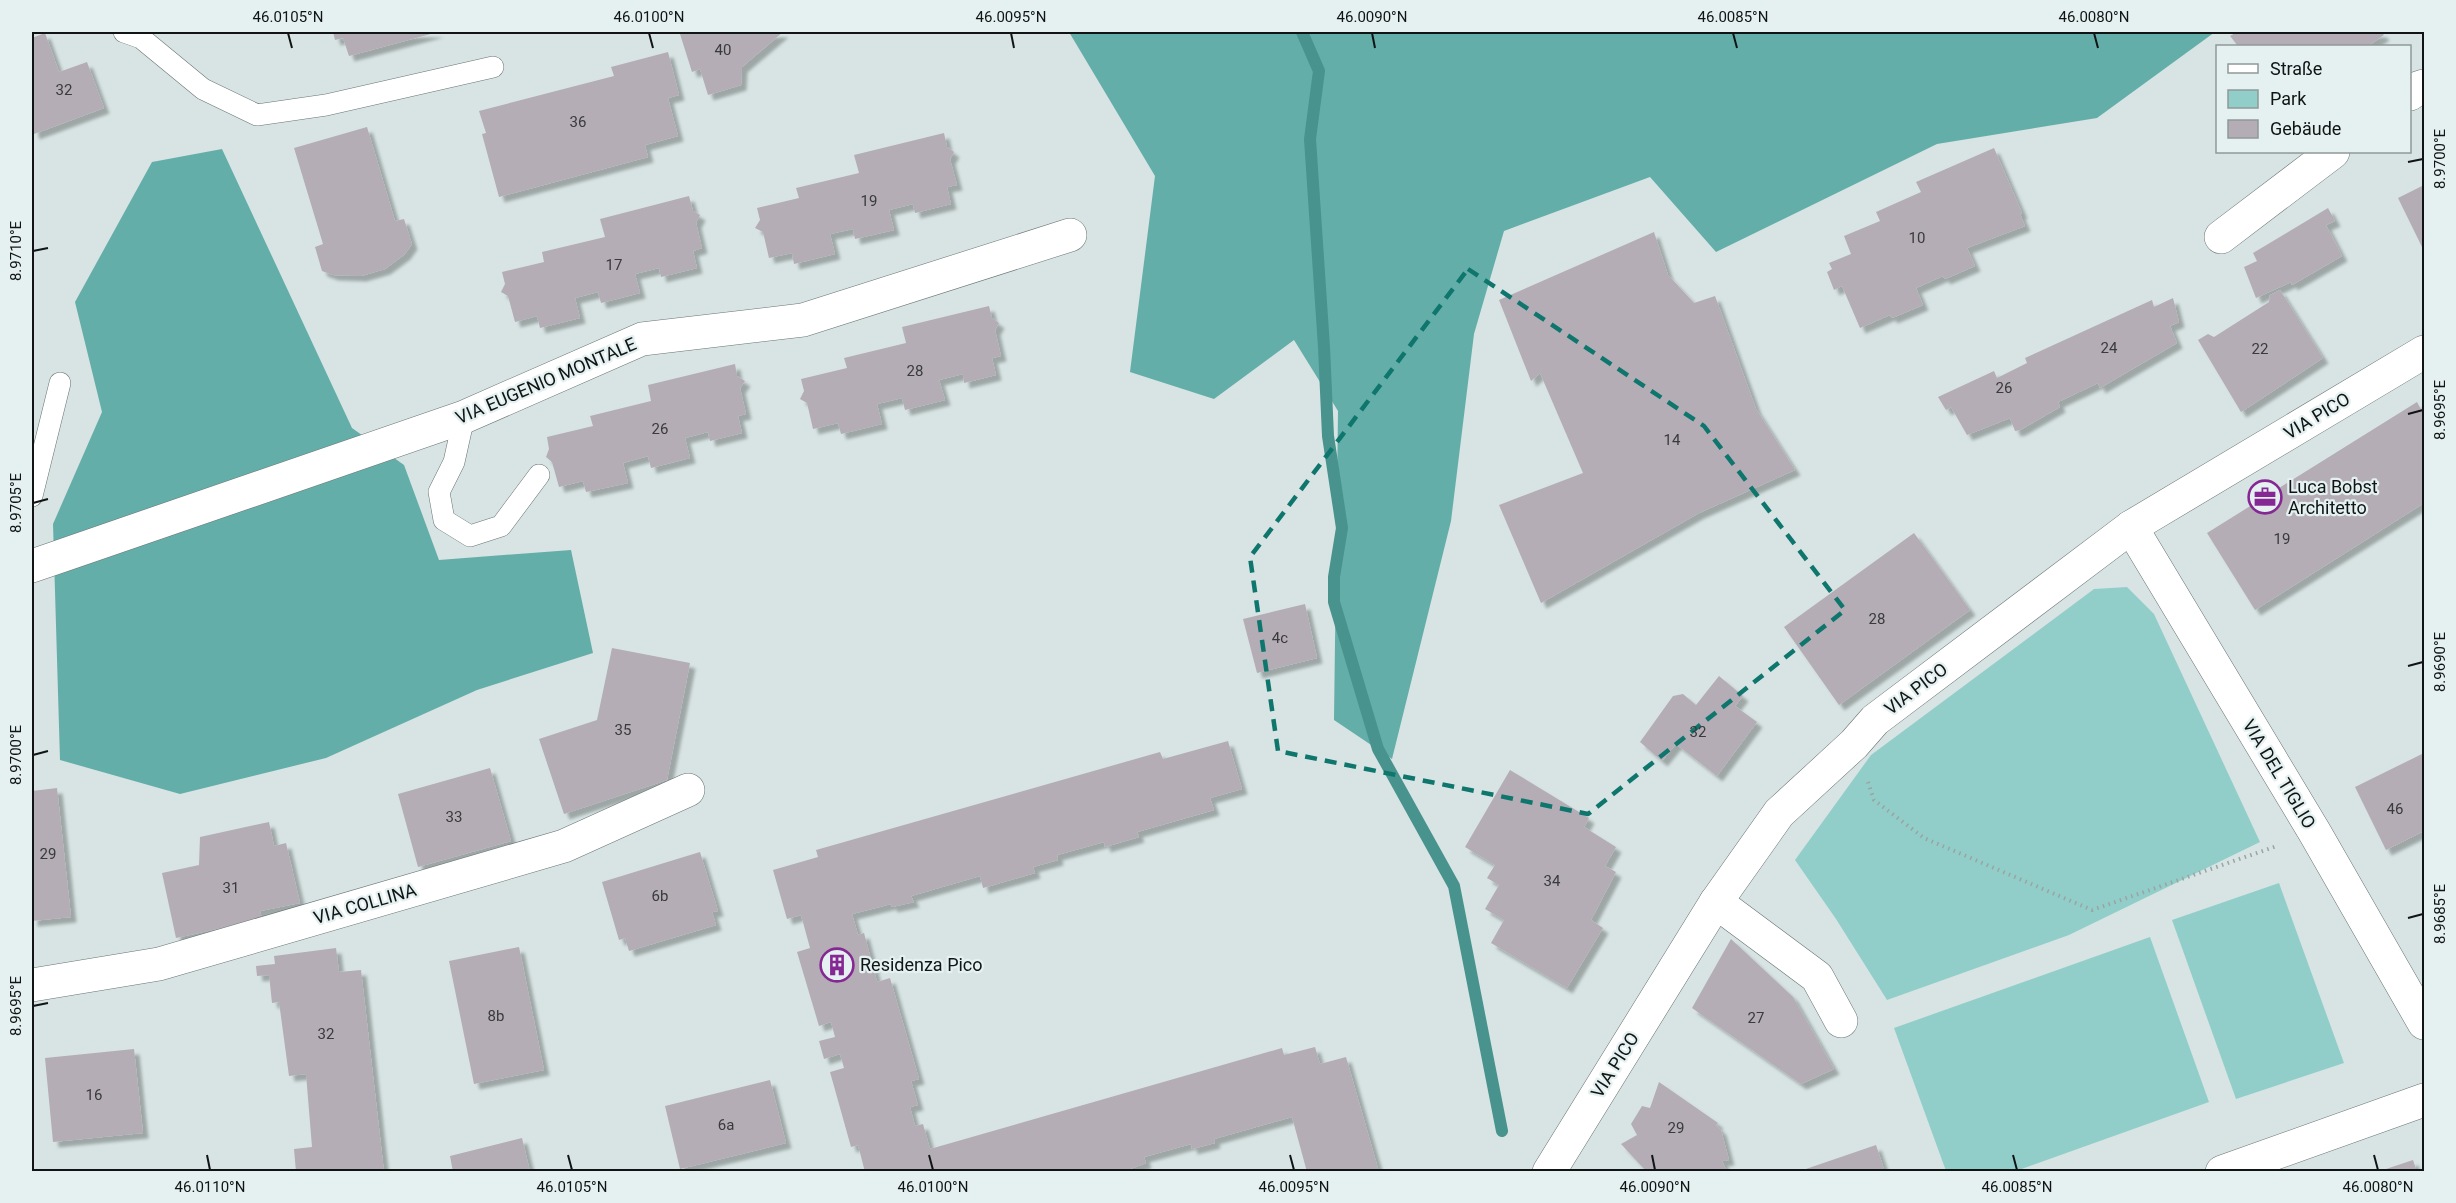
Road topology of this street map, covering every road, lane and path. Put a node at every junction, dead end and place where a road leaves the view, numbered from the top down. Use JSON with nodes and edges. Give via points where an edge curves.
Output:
{"nodes":[{"id":1,"x":124,"y":32,"type":"edge"},
{"id":2,"x":493,"y":67,"type":"dead end"},
{"id":3,"x":2332,"y":153,"type":"edge"},
{"id":4,"x":1070,"y":235,"type":"dead end"},
{"id":5,"x":2221,"y":237,"type":"dead end"},
{"id":6,"x":2424,"y":352,"type":"edge"},
{"id":7,"x":60,"y":384,"type":"dead end"},
{"id":8,"x":464,"y":417,"type":"junction"},
{"id":9,"x":539,"y":475,"type":"dead end"},
{"id":10,"x":32,"y":496,"type":"edge"},
{"id":11,"x":2131,"y":527,"type":"junction"},
{"id":12,"x":32,"y":566,"type":"edge"},
{"id":13,"x":1854,"y":744,"type":"junction"},
{"id":14,"x":688,"y":790,"type":"dead end"},
{"id":15,"x":2315,"y":833,"type":"junction"},
{"id":16,"x":1716,"y":902,"type":"junction"},
{"id":17,"x":32,"y":985,"type":"edge"},
{"id":18,"x":1841,"y":1021,"type":"dead end"},
{"id":19,"x":2424,"y":1023,"type":"edge"},
{"id":20,"x":2424,"y":1100,"type":"edge"},
{"id":21,"x":1549,"y":1172,"type":"edge"},
{"id":22,"x":2222,"y":1172,"type":"edge"}],
"edges":[{"from":1,"to":2,"type":"lane","via":[[141,38],[203,89],[257,115],[326,105]]},
{"from":3,"to":5,"type":"street"},
{"from":4,"to":8,"type":"street","name":"VIA EUGENIO MONTALE","via":[[803,320],[642,339]]},
{"from":6,"to":11,"type":"street","name":"VIA PICO"},
{"from":7,"to":10,"type":"lane"},
{"from":8,"to":9,"type":"lane","via":[[454,462],[439,492],[444,520],[470,536],[501,526]]},
{"from":8,"to":12,"type":"street","name":"VIA EUGENIO MONTALE"},
{"from":11,"to":13,"type":"street","name":"VIA PICO","via":[[1875,720]]},
{"from":11,"to":15,"type":"street","name":"VIA DEL TIGLIO"},
{"from":13,"to":15,"type":"path","via":[[1874,800],[1924,838],[2092,910]]},
{"from":13,"to":16,"type":"street","name":"VIA PICO","via":[[1779,813]]},
{"from":14,"to":17,"type":"street","name":"VIA COLLINA","via":[[564,846],[159,964]]},
{"from":15,"to":19,"type":"street","name":"VIA DEL TIGLIO"},
{"from":16,"to":18,"type":"street","via":[[1817,977]]},
{"from":16,"to":21,"type":"street","name":"VIA PICO"},
{"from":20,"to":22,"type":"street"}]}
